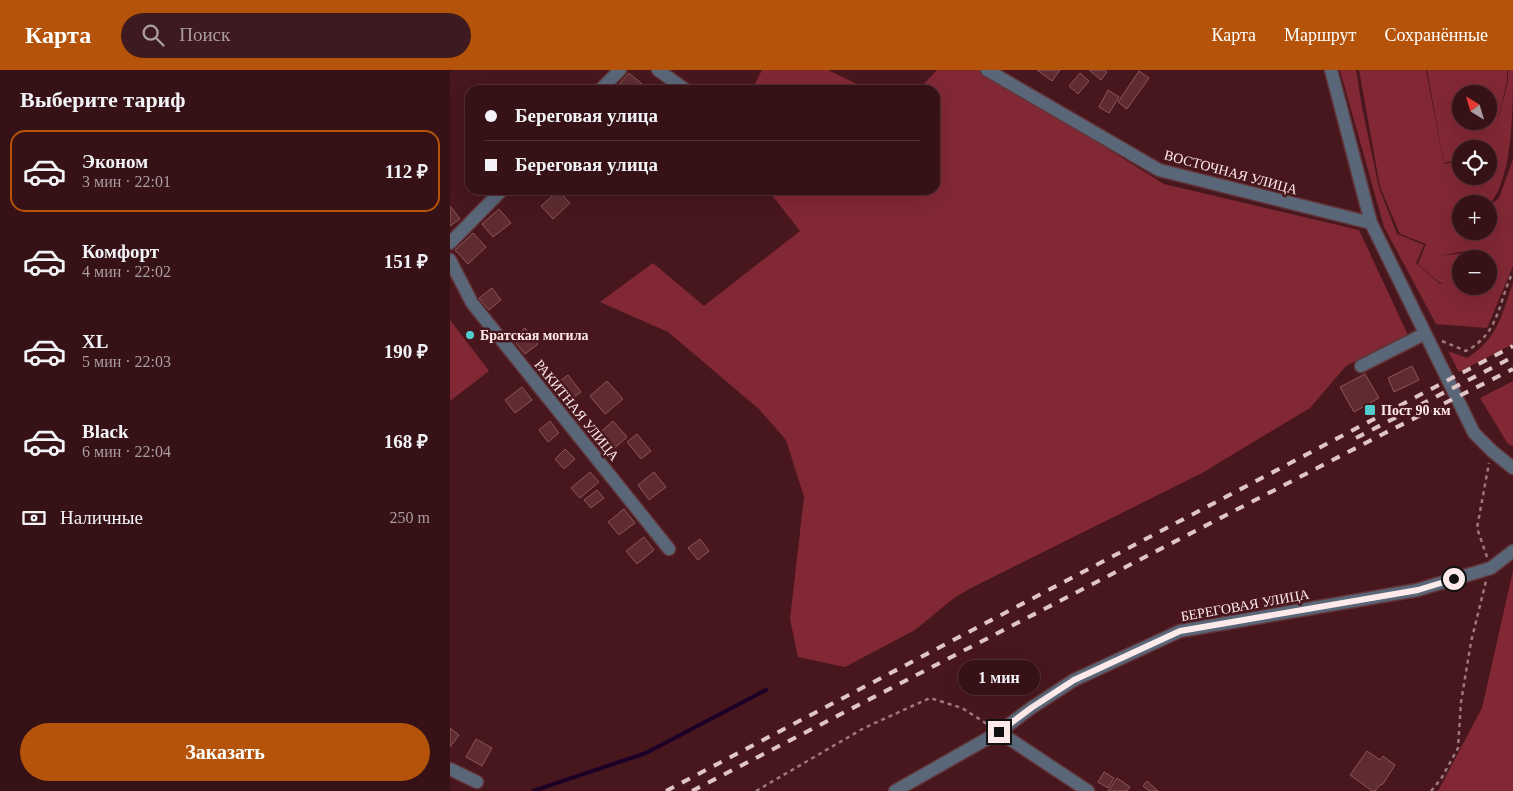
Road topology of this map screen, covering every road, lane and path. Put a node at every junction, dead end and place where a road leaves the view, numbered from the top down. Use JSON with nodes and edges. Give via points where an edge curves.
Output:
{"nodes":[{"id":1,"x":620,"y":70,"type":"edge"},
{"id":2,"x":658,"y":70,"type":"edge"},
{"id":3,"x":987,"y":70,"type":"edge"},
{"id":4,"x":1330,"y":70,"type":"edge"},
{"id":5,"x":605,"y":85,"type":"edge"},
{"id":6,"x":679,"y":85,"type":"edge"},
{"id":7,"x":497,"y":195,"type":"edge"},
{"id":8,"x":1371,"y":223,"type":"junction"},
{"id":9,"x":450,"y":243,"type":"edge"},
{"id":10,"x":450,"y":260,"type":"edge"},
{"id":11,"x":1513,"y":272,"type":"edge"},
{"id":12,"x":1424,"y":334,"type":"junction"},
{"id":13,"x":1361,"y":366,"type":"dead end"},
{"id":14,"x":1492,"y":451,"type":"junction"},
{"id":15,"x":1513,"y":468,"type":"edge"},
{"id":16,"x":669,"y":549,"type":"dead end"},
{"id":17,"x":1513,"y":551,"type":"edge"},
{"id":18,"x":1491,"y":568,"type":"junction"},
{"id":19,"x":999,"y":732,"type":"junction"},
{"id":20,"x":450,"y":769,"type":"edge"},
{"id":21,"x":477,"y":782,"type":"dead end"},
{"id":22,"x":756,"y":791,"type":"edge"},
{"id":23,"x":895,"y":791,"type":"edge"},
{"id":24,"x":1088,"y":791,"type":"edge"},
{"id":25,"x":1431,"y":791,"type":"edge"}],
"edges":[{"from":1,"to":5,"type":"street"},
{"from":2,"to":6,"type":"street"},
{"from":3,"to":8,"type":"street","name":"ВОСТОЧНАЯ УЛИЦА","via":[[1159,170]]},
{"from":4,"to":8,"type":"street"},
{"from":7,"to":9,"type":"street"},
{"from":8,"to":12,"type":"street"},
{"from":10,"to":16,"type":"street","name":"РАКИТНАЯ УЛИЦА","via":[[472,303]]},
{"from":11,"to":12,"type":"path","via":[[1493,327],[1479,344],[1466,351]]},
{"from":12,"to":13,"type":"street"},
{"from":12,"to":14,"type":"street","via":[[1474,433]]},
{"from":14,"to":15,"type":"street"},
{"from":14,"to":18,"type":"path","via":[[1477,528]]},
{"from":17,"to":18,"type":"street","name":"БЕРЕГОВАЯ УЛИЦА"},
{"from":18,"to":19,"type":"street","name":"БЕРЕГОВАЯ УЛИЦА","via":[[1418,590],[1180,631],[1074,680]]},
{"from":18,"to":25,"type":"path","via":[[1471,642],[1461,702],[1458,748],[1441,780]]},
{"from":19,"to":22,"type":"path","via":[[962,708],[930,698],[864,728]]},
{"from":19,"to":23,"type":"street","name":"БЕРЕГОВАЯ УЛИЦА"},
{"from":19,"to":24,"type":"street"},
{"from":20,"to":21,"type":"street"}]}
